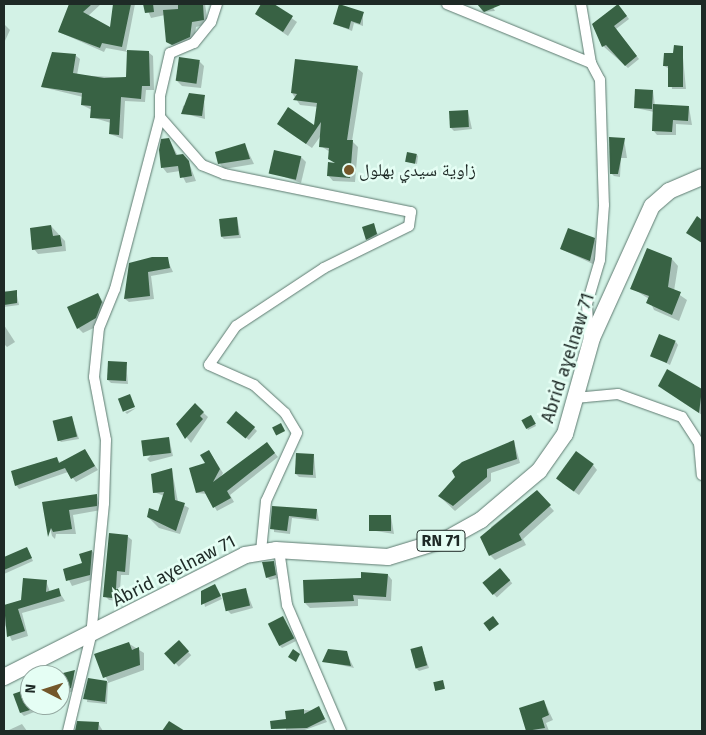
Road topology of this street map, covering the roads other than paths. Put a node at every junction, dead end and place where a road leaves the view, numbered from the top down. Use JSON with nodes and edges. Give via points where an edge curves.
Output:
{"nodes":[{"id":1,"x":217,"y":4,"type":"edge"},
{"id":2,"x":447,"y":4,"type":"edge"},
{"id":3,"x":581,"y":4,"type":"edge"},
{"id":4,"x":591,"y":63,"type":"junction"},
{"id":5,"x":160,"y":117,"type":"junction"},
{"id":6,"x":702,"y":177,"type":"edge"},
{"id":7,"x":589,"y":346,"type":"junction"},
{"id":8,"x":575,"y":398,"type":"junction"},
{"id":9,"x":702,"y":475,"type":"edge"},
{"id":10,"x":279,"y":550,"type":"junction"},
{"id":11,"x":261,"y":551,"type":"junction"},
{"id":12,"x":91,"y":636,"type":"junction"},
{"id":13,"x":4,"y":677,"type":"edge"},
{"id":14,"x":68,"y":731,"type":"edge"},
{"id":15,"x":341,"y":731,"type":"edge"}],
"edges":[{"from":1,"to":5,"type":"street","via":[[212,22],[194,43],[170,53],[160,96]]},
{"from":2,"to":4,"type":"street"},
{"from":3,"to":4,"type":"street"},
{"from":4,"to":7,"type":"street","via":[[600,80],[604,205],[600,260],[587,304]]},
{"from":5,"to":11,"type":"street","via":[[202,165],[224,174],[411,212],[409,226],[324,268],[236,326],[209,365],[254,385],[285,413],[297,433],[266,501]]},
{"from":5,"to":12,"type":"street","via":[[115,289],[99,328],[94,376],[106,440]]},
{"from":6,"to":7,"type":"main road","name":"Abrid aɣelnaw 71","number":"RN 71","via":[[669,191],[652,206]]},
{"from":7,"to":8,"type":"main road","name":"Abrid aɣelnaw 71","number":"RN 71"},
{"from":8,"to":9,"type":"street","via":[[618,394],[682,417],[699,443]]},
{"from":8,"to":10,"type":"main road","name":"Abrid aɣelnaw 71","number":"RN 71","via":[[565,434],[539,471],[480,520],[447,538],[408,553],[374,558]]},
{"from":10,"to":11,"type":"main road","name":"Abrid aɣelnaw 71","number":"RN 71"},
{"from":10,"to":15,"type":"street","via":[[290,613]]},
{"from":11,"to":12,"type":"main road","name":"Abrid aɣelnaw 71","number":"RN 71","via":[[230,561]]},
{"from":12,"to":13,"type":"main road","name":"Abrid aɣelnaw 71","number":"RN 71"},
{"from":12,"to":14,"type":"street"}]}
